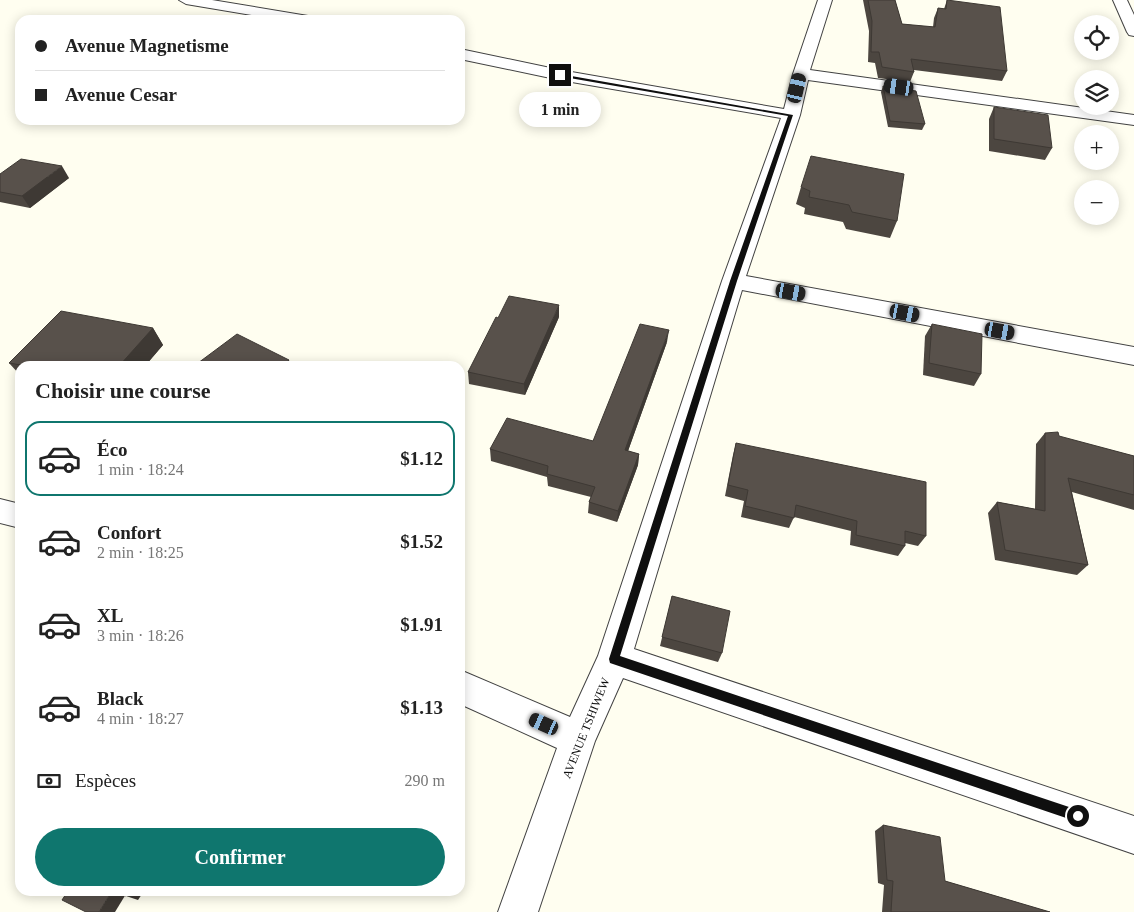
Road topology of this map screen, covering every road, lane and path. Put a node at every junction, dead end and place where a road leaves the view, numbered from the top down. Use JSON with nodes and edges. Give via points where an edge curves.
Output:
{"nodes":[{"id":1,"x":186,"y":0,"type":"edge"},
{"id":2,"x":825,"y":0,"type":"edge"},
{"id":3,"x":1126,"y":5,"type":"edge"},
{"id":4,"x":278,"y":15,"type":"edge"},
{"id":5,"x":1134,"y":32,"type":"edge"},
{"id":6,"x":465,"y":55,"type":"edge"},
{"id":7,"x":801,"y":74,"type":"junction"},
{"id":8,"x":791,"y":115,"type":"junction"},
{"id":9,"x":1134,"y":120,"type":"edge"},
{"id":10,"x":733,"y":281,"type":"junction"},
{"id":11,"x":1134,"y":356,"type":"edge"},
{"id":12,"x":0,"y":511,"type":"edge"},
{"id":13,"x":15,"y":515,"type":"edge"},
{"id":14,"x":614,"y":659,"type":"junction"},
{"id":15,"x":465,"y":689,"type":"edge"},
{"id":16,"x":578,"y":739,"type":"junction"},
{"id":17,"x":1134,"y":835,"type":"edge"},
{"id":18,"x":518,"y":912,"type":"edge"}],
"edges":[{"from":1,"to":4,"type":"street"},
{"from":2,"to":7,"type":"street","name":"AVENUE TSHIWEW"},
{"from":3,"to":5,"type":"street"},
{"from":6,"to":8,"type":"street"},
{"from":7,"to":8,"type":"street","name":"AVENUE TSHIWEW"},
{"from":7,"to":9,"type":"street"},
{"from":8,"to":10,"type":"street","name":"AVENUE TSHIWEW"},
{"from":10,"to":11,"type":"street"},
{"from":10,"to":14,"type":"street","name":"AVENUE TSHIWEW"},
{"from":12,"to":13,"type":"street"},
{"from":14,"to":16,"type":"street","name":"AVENUE TSHIWEW"},
{"from":14,"to":17,"type":"street"},
{"from":15,"to":16,"type":"street"},
{"from":16,"to":18,"type":"street","name":"AVENUE TSHIWEW"}]}
